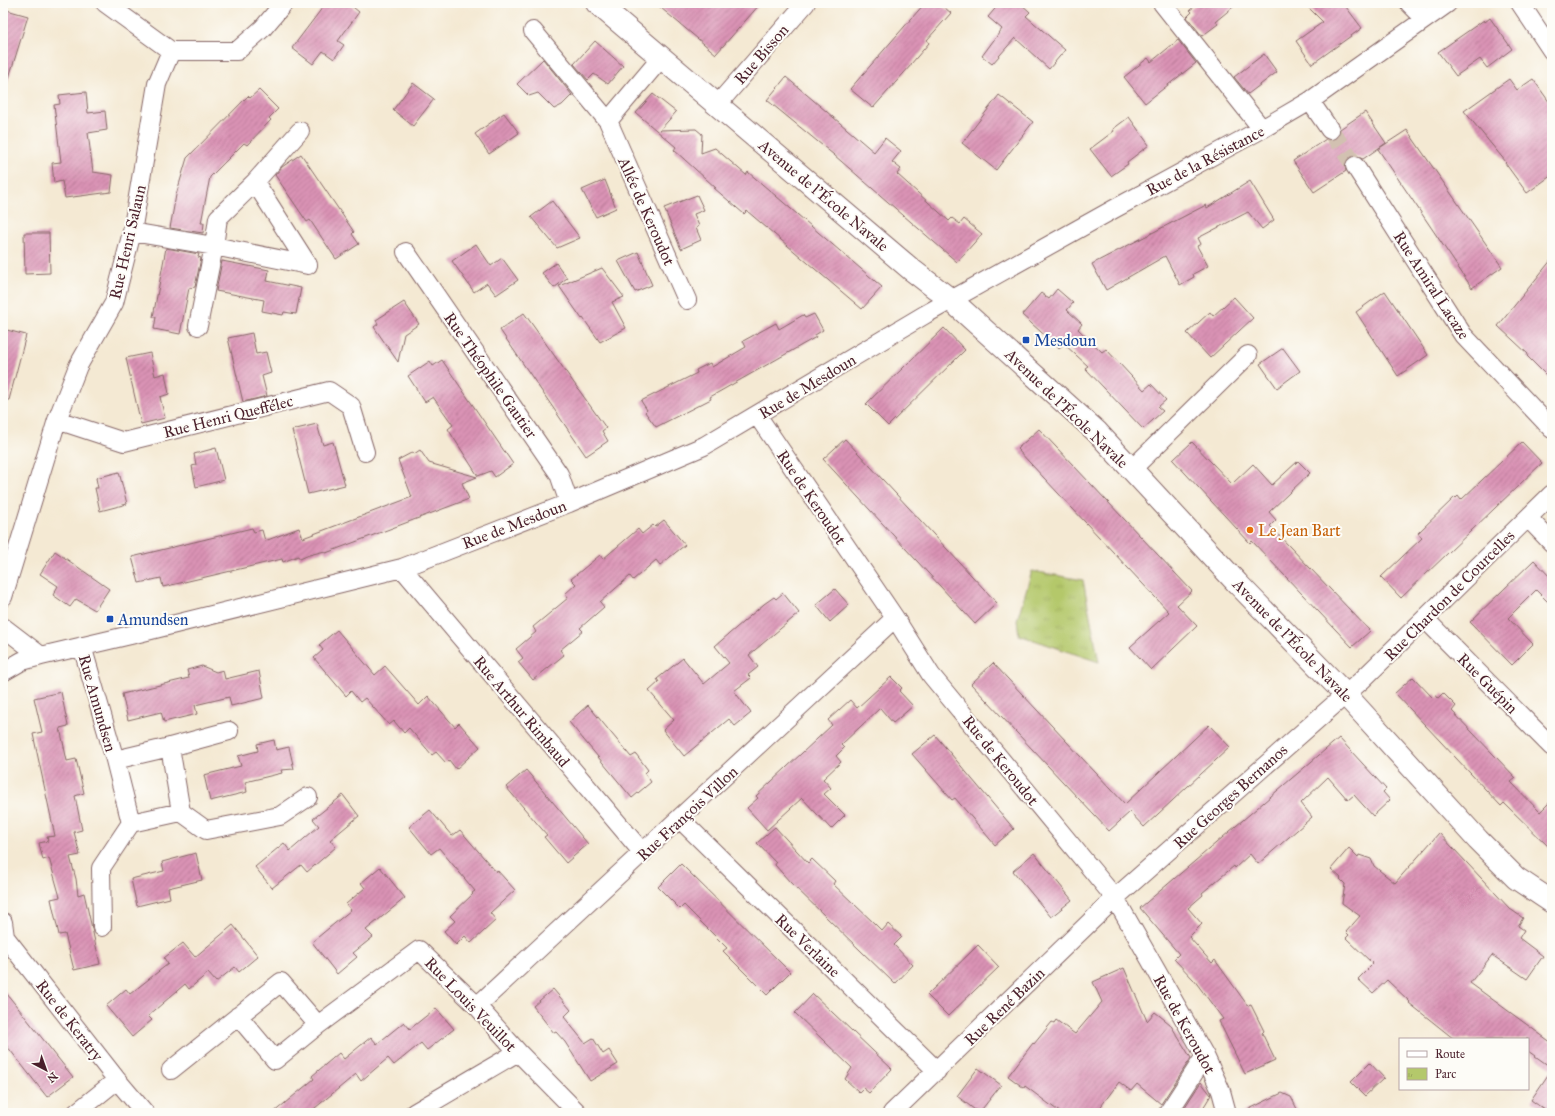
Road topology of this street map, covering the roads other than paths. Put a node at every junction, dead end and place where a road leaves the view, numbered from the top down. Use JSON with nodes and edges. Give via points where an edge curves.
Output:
{"nodes":[{"id":1,"x":105,"y":3,"type":"edge"},
{"id":2,"x":284,"y":3,"type":"edge"},
{"id":3,"x":597,"y":3,"type":"edge"},
{"id":4,"x":806,"y":3,"type":"edge"},
{"id":5,"x":1162,"y":3,"type":"edge"},
{"id":6,"x":1409,"y":3,"type":"edge"},
{"id":7,"x":1448,"y":3,"type":"edge"},
{"id":8,"x":1520,"y":3,"type":"edge"},
{"id":9,"x":1424,"y":19,"type":"junction"},
{"id":10,"x":533,"y":31,"type":"dead end"},
{"id":11,"x":171,"y":51,"type":"junction"},
{"id":12,"x":1552,"y":51,"type":"edge"},
{"id":13,"x":661,"y":58,"type":"junction"},
{"id":14,"x":1310,"y":101,"type":"junction"},
{"id":15,"x":717,"y":105,"type":"junction"},
{"id":16,"x":608,"y":121,"type":"junction"},
{"id":17,"x":1262,"y":129,"type":"junction"},
{"id":18,"x":1330,"y":130,"type":"tunnel mouth"},
{"id":19,"x":300,"y":131,"type":"dead end"},
{"id":20,"x":1355,"y":166,"type":"tunnel mouth"},
{"id":21,"x":255,"y":182,"type":"junction"},
{"id":22,"x":132,"y":232,"type":"junction"},
{"id":23,"x":214,"y":246,"type":"junction"},
{"id":24,"x":406,"y":252,"type":"dead end"},
{"id":25,"x":687,"y":300,"type":"dead end"},
{"id":26,"x":951,"y":300,"type":"junction"},
{"id":27,"x":198,"y":326,"type":"dead end"},
{"id":28,"x":1248,"y":355,"type":"dead end"},
{"id":29,"x":757,"y":416,"type":"junction"},
{"id":30,"x":58,"y":420,"type":"junction"},
{"id":31,"x":1552,"y":429,"type":"edge"},
{"id":32,"x":365,"y":452,"type":"dead end"},
{"id":33,"x":1131,"y":470,"type":"junction"},
{"id":34,"x":1552,"y":494,"type":"edge"},
{"id":35,"x":568,"y":502,"type":"junction"},
{"id":36,"x":1528,"y":518,"type":"junction"},
{"id":37,"x":1552,"y":543,"type":"edge"},
{"id":38,"x":402,"y":568,"type":"junction"},
{"id":39,"x":3,"y":597,"type":"edge"},
{"id":40,"x":895,"y":618,"type":"junction"},
{"id":41,"x":1425,"y":620,"type":"junction"},
{"id":42,"x":3,"y":627,"type":"edge"},
{"id":43,"x":82,"y":646,"type":"junction"},
{"id":44,"x":41,"y":656,"type":"junction"},
{"id":45,"x":3,"y":672,"type":"edge"},
{"id":46,"x":1346,"y":694,"type":"junction"},
{"id":47,"x":229,"y":731,"type":"dead end"},
{"id":48,"x":170,"y":747,"type":"junction"},
{"id":49,"x":1552,"y":747,"type":"edge"},
{"id":50,"x":115,"y":760,"type":"junction"},
{"id":51,"x":308,"y":797,"type":"dead end"},
{"id":52,"x":181,"y":812,"type":"junction"},
{"id":53,"x":680,"y":819,"type":"junction"},
{"id":54,"x":131,"y":823,"type":"junction"},
{"id":55,"x":643,"y":853,"type":"junction"},
{"id":56,"x":1115,"y":898,"type":"junction"},
{"id":57,"x":1552,"y":902,"type":"edge"},
{"id":58,"x":102,"y":927,"type":"dead end"},
{"id":59,"x":4,"y":932,"type":"edge"},
{"id":60,"x":477,"y":1006,"type":"junction"},
{"id":61,"x":238,"y":1016,"type":"junction"},
{"id":62,"x":318,"y":1026,"type":"junction"},
{"id":63,"x":518,"y":1052,"type":"junction"},
{"id":64,"x":1205,"y":1056,"type":"junction"},
{"id":65,"x":171,"y":1070,"type":"dead end"},
{"id":66,"x":937,"y":1071,"type":"junction"},
{"id":67,"x":117,"y":1080,"type":"junction"},
{"id":68,"x":76,"y":1113,"type":"edge"},
{"id":69,"x":145,"y":1113,"type":"edge"},
{"id":70,"x":414,"y":1113,"type":"edge"},
{"id":71,"x":578,"y":1113,"type":"edge"},
{"id":72,"x":892,"y":1113,"type":"edge"},
{"id":73,"x":1168,"y":1113,"type":"edge"},
{"id":74,"x":1227,"y":1113,"type":"edge"}],
"edges":[{"from":1,"to":11,"type":"street"},
{"from":2,"to":11,"type":"street","via":[[263,28],[237,51]]},
{"from":3,"to":13,"type":"street","name":"Avenue de l'École Navale"},
{"from":4,"to":15,"type":"street","name":"Rue Bisson"},
{"from":5,"to":17,"type":"street"},
{"from":6,"to":9,"type":"street"},
{"from":7,"to":9,"type":"street","name":"Rue de la Résistance"},
{"from":8,"to":12,"type":"street"},
{"from":9,"to":14,"type":"street","name":"Rue de la Résistance"},
{"from":10,"to":16,"type":"street","name":"Allée de Keroudot"},
{"from":11,"to":22,"type":"street","name":"Rue Henri Salaun","via":[[157,84]]},
{"from":13,"to":15,"type":"street","name":"Avenue de l'École Navale"},
{"from":13,"to":16,"type":"street"},
{"from":14,"to":17,"type":"street","name":"Rue de la Résistance"},
{"from":14,"to":18,"type":"street"},
{"from":15,"to":26,"type":"street","name":"Avenue de l'École Navale"},
{"from":16,"to":25,"type":"street","name":"Allée de Keroudot"},
{"from":17,"to":26,"type":"street","name":"Rue de la Résistance"},
{"from":19,"to":21,"type":"street"},
{"from":20,"to":31,"type":"street","name":"Rue Amiral Lacaze","via":[[1463,335]]},
{"from":21,"to":23,"type":"street","via":[[218,218]]},
{"from":21,"to":23,"type":"street","via":[[308,265]]},
{"from":22,"to":23,"type":"street"},
{"from":22,"to":30,"type":"street","name":"Rue Henri Salaun","via":[[114,303],[78,366]]},
{"from":23,"to":27,"type":"street"},
{"from":24,"to":35,"type":"street","name":"Rue Théophile Gautier","via":[[560,474]]},
{"from":26,"to":29,"type":"street","name":"Rue de Mesdoun"},
{"from":26,"to":33,"type":"street","name":"Avenue de l'École Navale","via":[[1097,432]]},
{"from":28,"to":33,"type":"street"},
{"from":29,"to":35,"type":"street","name":"Rue de Mesdoun","via":[[704,446]]},
{"from":29,"to":40,"type":"street","name":"Rue de Keroudot"},
{"from":30,"to":32,"type":"street","name":"Rue Henri Queffélec","via":[[124,442],[329,391],[351,406]]},
{"from":30,"to":39,"type":"street","name":"Rue Henri Salaun"},
{"from":33,"to":46,"type":"street","name":"Avenue de l'École Navale"},
{"from":34,"to":36,"type":"street","name":"Rue Chardon de Courcelles"},
{"from":35,"to":38,"type":"street","name":"Rue de Mesdoun"},
{"from":36,"to":37,"type":"street"},
{"from":36,"to":41,"type":"street","name":"Rue Chardon de Courcelles"},
{"from":38,"to":43,"type":"street","name":"Rue de Mesdoun"},
{"from":38,"to":55,"type":"street","name":"Rue Arthur Rimbaud"},
{"from":40,"to":53,"type":"street","name":"Rue François Villon"},
{"from":40,"to":56,"type":"street","name":"Rue de Keroudot","via":[[932,675]]},
{"from":41,"to":46,"type":"street","name":"Rue Chardon de Courcelles"},
{"from":41,"to":49,"type":"street","name":"Rue Guépin"},
{"from":42,"to":44,"type":"street"},
{"from":43,"to":44,"type":"street","name":"Rue de Mesdoun"},
{"from":43,"to":50,"type":"street","name":"Rue Amundsen"},
{"from":44,"to":45,"type":"street","name":"Rue de Mesdoun","via":[[22,661]]},
{"from":46,"to":56,"type":"street","name":"Rue Georges Bernanos"},
{"from":46,"to":57,"type":"street","name":"Avenue de l'École Navale","via":[[1478,840],[1516,878]]},
{"from":47,"to":48,"type":"street","name":"Rue Amundsen"},
{"from":48,"to":50,"type":"street","name":"Rue Amundsen"},
{"from":48,"to":52,"type":"street"},
{"from":50,"to":54,"type":"street","name":"Rue Amundsen"},
{"from":51,"to":52,"type":"street","via":[[280,816],[206,830]]},
{"from":52,"to":54,"type":"street"},
{"from":53,"to":55,"type":"street","name":"Rue François Villon"},
{"from":53,"to":66,"type":"street","name":"Rue Verlaine"},
{"from":54,"to":58,"type":"street","via":[[101,868]]},
{"from":55,"to":60,"type":"street","name":"Rue François Villon"},
{"from":56,"to":64,"type":"street","name":"Rue de Keroudot"},
{"from":56,"to":66,"type":"street","name":"Rue René Bazin"},
{"from":59,"to":67,"type":"street","name":"Rue de Keratry"},
{"from":60,"to":62,"type":"street","name":"Rue Louis Veuillot","via":[[419,950]]},
{"from":60,"to":63,"type":"street","name":"Rue Louis Veuillot"},
{"from":61,"to":62,"type":"street","via":[[281,982]]},
{"from":61,"to":62,"type":"street","name":"Rue Louis Veuillot","via":[[275,1060]]},
{"from":61,"to":65,"type":"street"},
{"from":63,"to":70,"type":"street"},
{"from":63,"to":71,"type":"street","name":"Rue Louis Veuillot"},
{"from":64,"to":73,"type":"street"},
{"from":64,"to":74,"type":"street","name":"Rue de Keroudot","via":[[1221,1091]]},
{"from":66,"to":72,"type":"street","name":"Rue René Bazin"},
{"from":67,"to":68,"type":"street"},
{"from":67,"to":69,"type":"street","name":"Rue de Keratry"}]}
